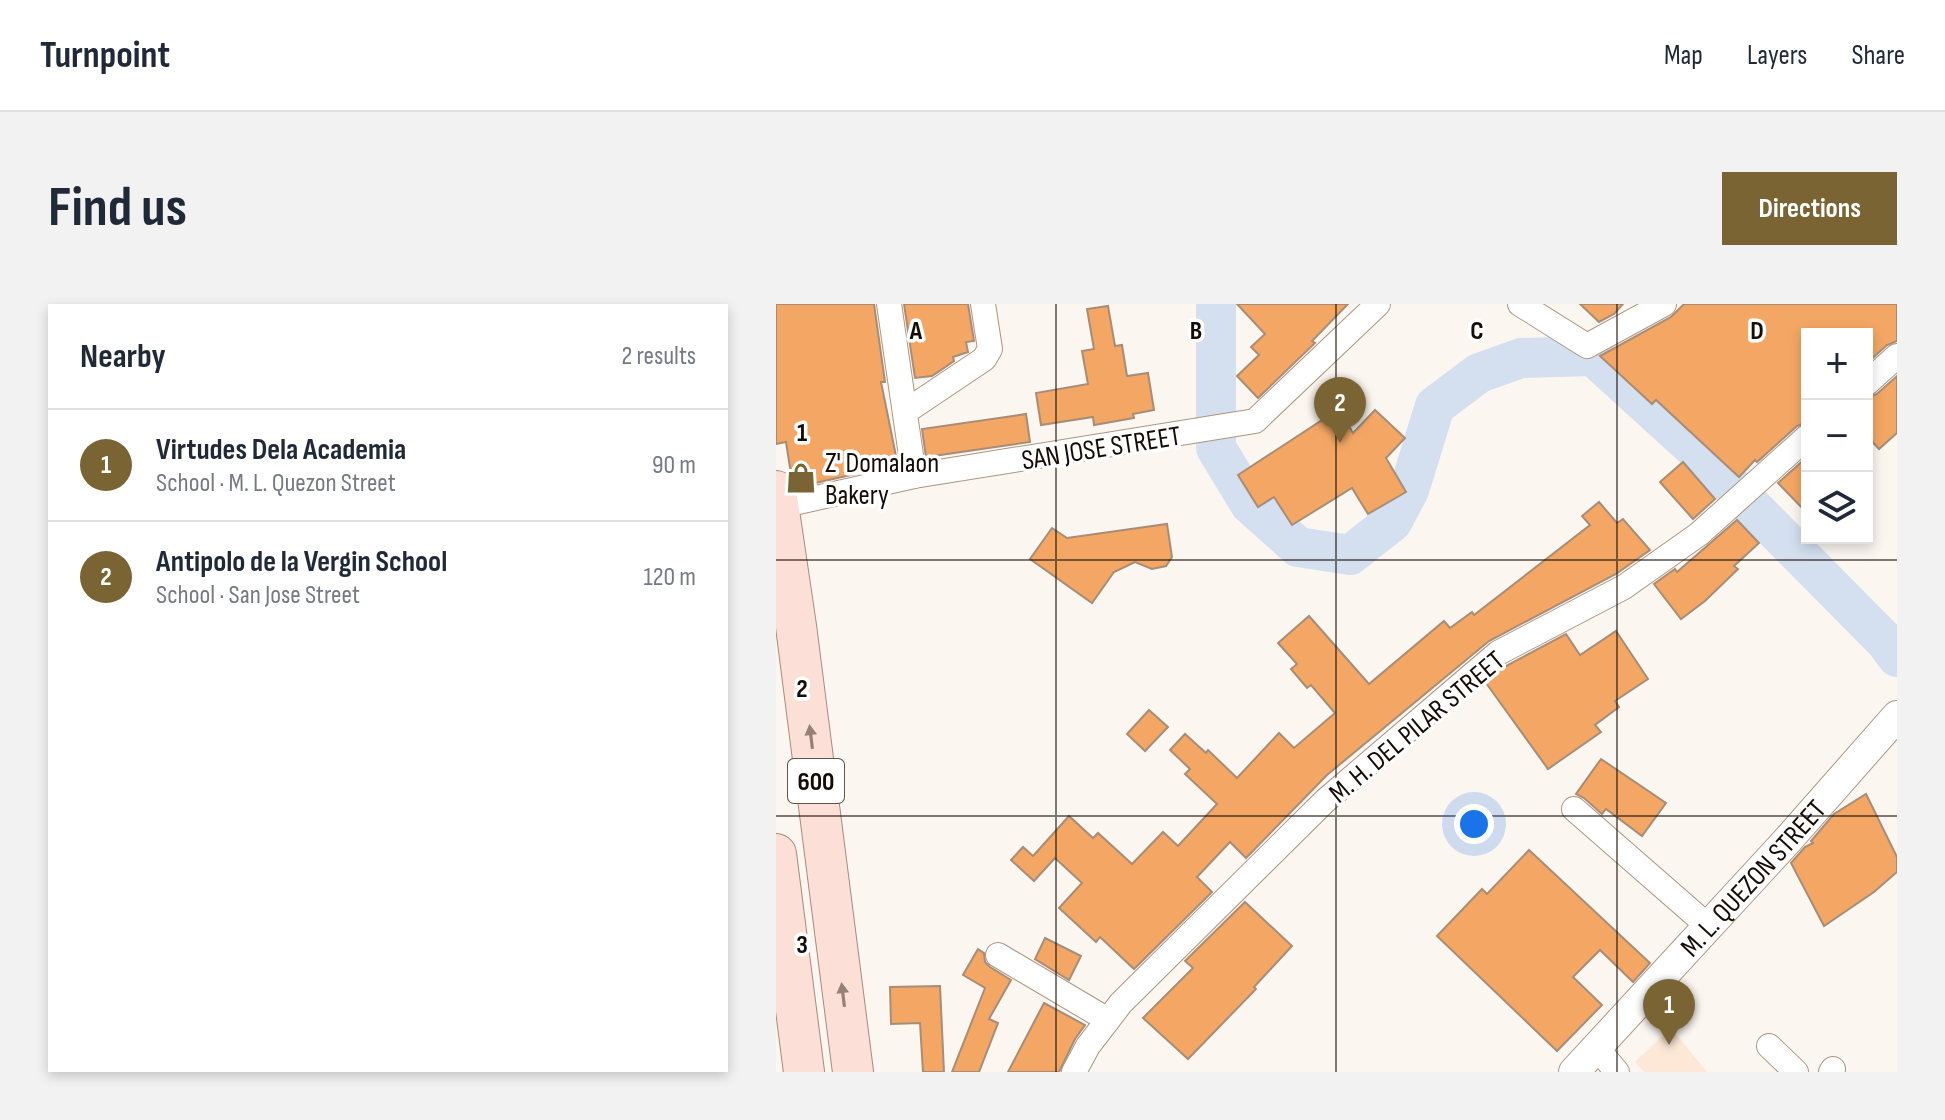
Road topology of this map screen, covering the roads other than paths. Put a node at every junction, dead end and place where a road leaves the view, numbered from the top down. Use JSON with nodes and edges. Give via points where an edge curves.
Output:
{"nodes":[{"id":1,"x":889,"y":304,"type":"edge"},
{"id":2,"x":983,"y":304,"type":"edge"},
{"id":3,"x":1378,"y":304,"type":"edge"},
{"id":4,"x":1664,"y":304,"type":"edge"},
{"id":5,"x":1532,"y":307,"type":"edge"},
{"id":6,"x":1897,"y":356,"type":"edge"},
{"id":7,"x":1873,"y":378,"type":"edge"},
{"id":8,"x":905,"y":412,"type":"junction"},
{"id":9,"x":1801,"y":442,"type":"edge"},
{"id":10,"x":914,"y":476,"type":"junction"},
{"id":11,"x":777,"y":501,"type":"edge"},
{"id":12,"x":1897,"y":716,"type":"edge"},
{"id":13,"x":1574,"y":809,"type":"dead end"},
{"id":14,"x":776,"y":854,"type":"edge"},
{"id":15,"x":1708,"y":926,"type":"junction"},
{"id":16,"x":998,"y":955,"type":"dead end"},
{"id":17,"x":787,"y":1020,"type":"edge"},
{"id":18,"x":1108,"y":1020,"type":"junction"},
{"id":19,"x":1769,"y":1046,"type":"dead end"},
{"id":20,"x":1596,"y":1047,"type":"junction"},
{"id":21,"x":804,"y":1072,"type":"edge"},
{"id":22,"x":853,"y":1072,"type":"edge"},
{"id":23,"x":1074,"y":1072,"type":"edge"},
{"id":24,"x":1574,"y":1072,"type":"edge"},
{"id":25,"x":1617,"y":1072,"type":"edge"},
{"id":26,"x":1796,"y":1072,"type":"edge"}],
"edges":[{"from":1,"to":8,"type":"street"},
{"from":2,"to":8,"type":"street","via":[[990,349],[984,359]]},
{"from":3,"to":10,"type":"street","name":"SAN JOSE STREET","via":[[1255,421]]},
{"from":4,"to":5,"type":"street","via":[[1587,346]]},
{"from":6,"to":7,"type":"street"},
{"from":8,"to":10,"type":"street"},
{"from":9,"to":18,"type":"street","name":"M. H. DEL PILAR STREET","via":[[1699,534],[1624,587],[1498,653],[1326,800]]},
{"from":10,"to":11,"type":"street","name":"SAN JOSE STREET"},
{"from":22,"to":11,"type":"main road","number":"600","one_way":true},
{"from":12,"to":15,"type":"street","name":"M. L. QUEZON STREET"},
{"from":13,"to":15,"type":"street"},
{"from":14,"to":17,"type":"main road"},
{"from":15,"to":20,"type":"street","name":"M. L. QUEZON STREET"},
{"from":16,"to":18,"type":"street"},
{"from":17,"to":21,"type":"main road"},
{"from":18,"to":23,"type":"street","name":"M. H. DEL PILAR STREET"},
{"from":19,"to":26,"type":"street"},
{"from":20,"to":24,"type":"street","name":"M. L. QUEZON STREET"},
{"from":20,"to":25,"type":"street"}]}
